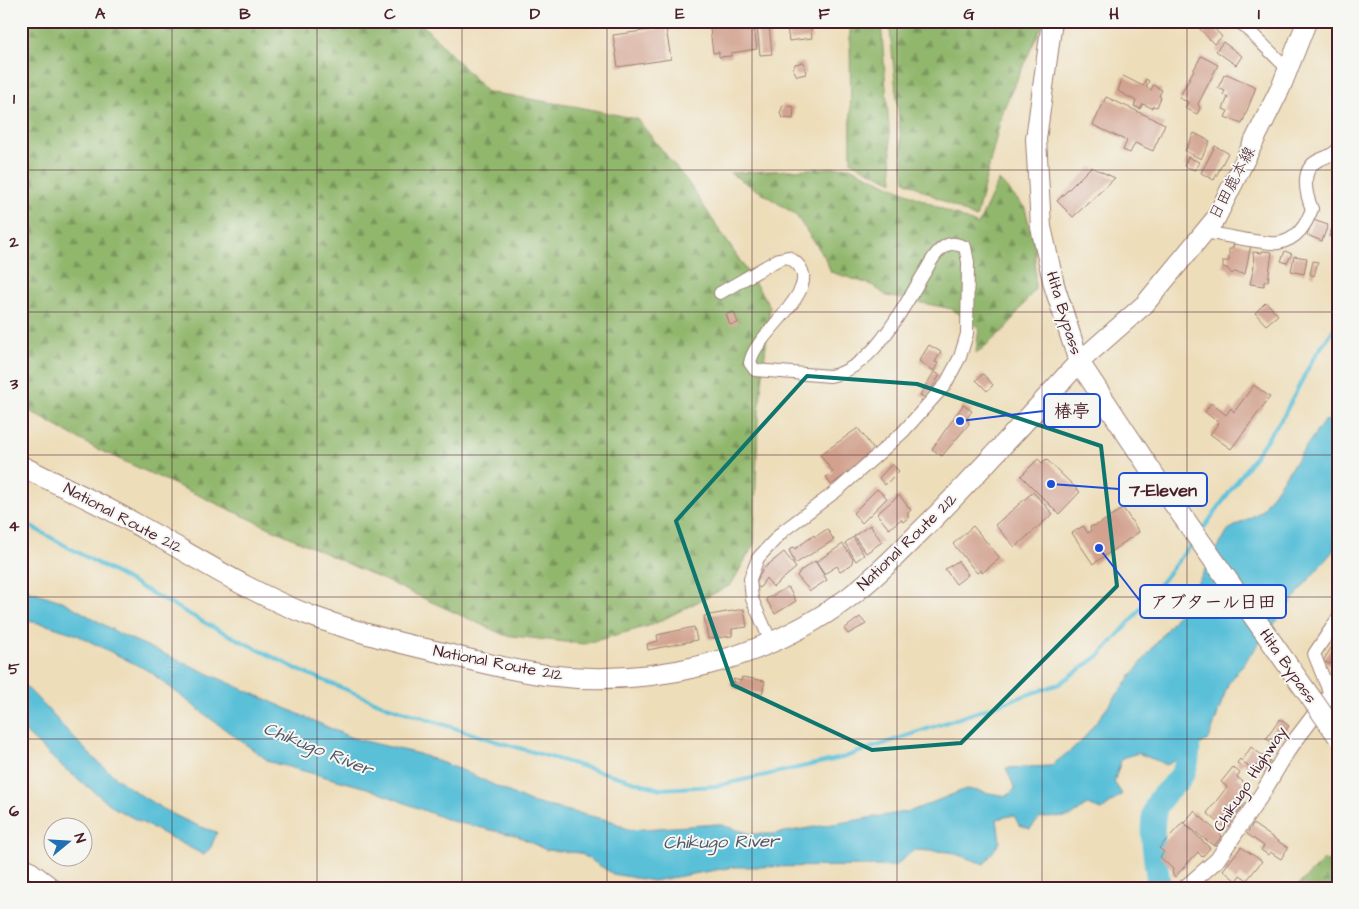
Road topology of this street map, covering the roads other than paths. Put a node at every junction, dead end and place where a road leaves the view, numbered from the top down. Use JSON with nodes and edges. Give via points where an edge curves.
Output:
{"nodes":[{"id":1,"x":1052,"y":21,"type":"edge"},
{"id":2,"x":1239,"y":21,"type":"edge"},
{"id":3,"x":1307,"y":21,"type":"edge"},
{"id":4,"x":1288,"y":69,"type":"junction"},
{"id":5,"x":1338,"y":149,"type":"edge"},
{"id":6,"x":1204,"y":232,"type":"junction"},
{"id":7,"x":720,"y":293,"type":"dead end"},
{"id":8,"x":1078,"y":362,"type":"junction"},
{"id":9,"x":21,"y":466,"type":"edge"},
{"id":10,"x":1338,"y":618,"type":"edge"},
{"id":11,"x":771,"y":642,"type":"junction"},
{"id":12,"x":1334,"y":689,"type":"edge"},
{"id":13,"x":1338,"y":736,"type":"edge"},
{"id":14,"x":21,"y":862,"type":"edge"},
{"id":15,"x":55,"y":888,"type":"edge"},
{"id":16,"x":1185,"y":888,"type":"edge"}],
"edges":[{"from":1,"to":8,"type":"highway","name":"Hita Bypass","via":[[1036,139],[1041,226],[1054,286]]},
{"from":2,"to":4,"type":"street"},
{"from":3,"to":4,"type":"main road","name":"日田鹿本線"},
{"from":4,"to":6,"type":"main road","name":"日田鹿本線","via":[[1216,218]]},
{"from":5,"to":6,"type":"street","via":[[1333,156],[1316,161],[1308,169],[1306,193],[1312,209],[1306,226],[1296,235],[1278,244]]},
{"from":6,"to":8,"type":"main road","name":"日田鹿本線","via":[[1145,304]]},
{"from":7,"to":11,"type":"street","via":[[779,259],[788,257],[796,261],[802,268],[803,286],[780,320],[765,334],[752,353],[750,363],[755,370],[830,376],[852,368],[883,340],[936,254],[947,244],[965,248],[968,262],[967,334],[960,357],[945,385],[903,432],[838,489],[783,531],[758,558],[750,579],[752,599]]},
{"from":8,"to":11,"type":"highway","name":"National Route 212","via":[[883,569],[840,604]]},
{"from":8,"to":13,"type":"highway","name":"Hita Bypass","bridge":true},
{"from":9,"to":11,"type":"highway","name":"National Route 212","via":[[134,522],[261,594],[301,612],[403,644],[471,660],[547,675],[638,676],[720,660]]},
{"from":10,"to":12,"type":"street","via":[[1314,654]]},
{"from":12,"to":16,"type":"street","name":"Chikugo Highway","via":[[1288,750],[1217,860]]},
{"from":14,"to":15,"type":"street"}]}
